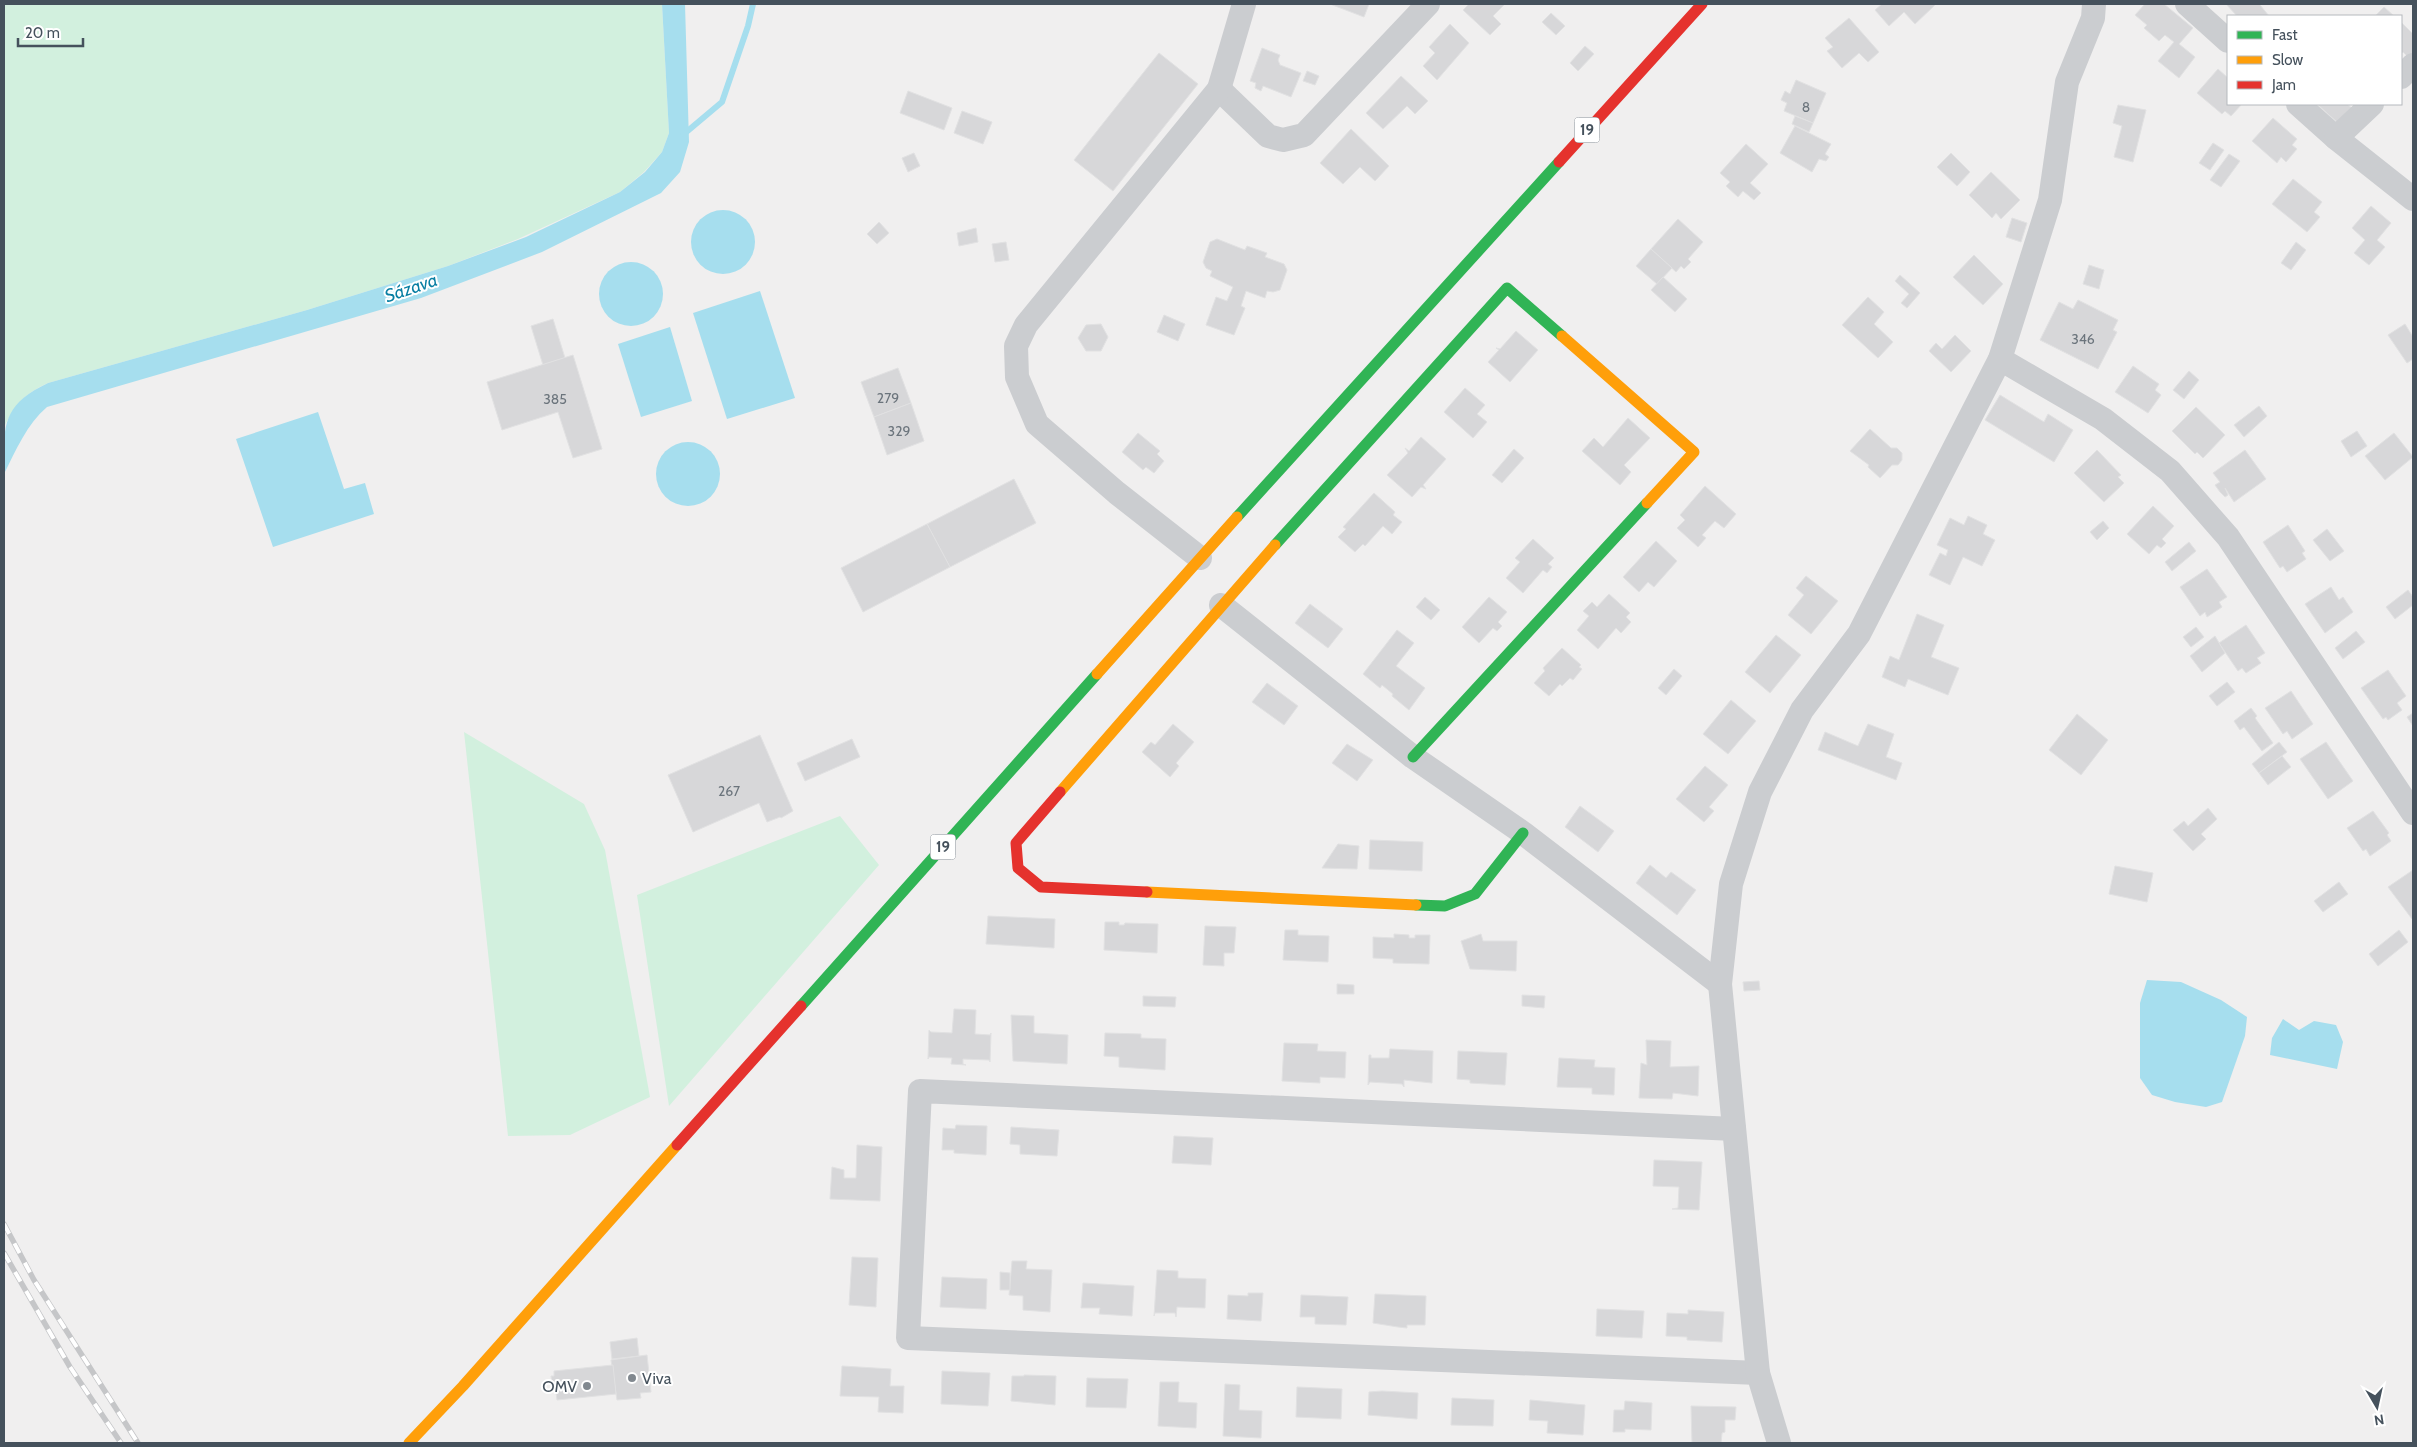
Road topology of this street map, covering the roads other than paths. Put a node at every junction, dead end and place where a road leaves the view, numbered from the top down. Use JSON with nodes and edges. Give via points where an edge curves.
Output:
{"nodes":[{"id":1,"x":1244,"y":4,"type":"edge"},
{"id":2,"x":1428,"y":4,"type":"edge"},
{"id":3,"x":1702,"y":4,"type":"edge"},
{"id":4,"x":2094,"y":4,"type":"edge"},
{"id":5,"x":2187,"y":4,"type":"edge"},
{"id":6,"x":2227,"y":40,"type":"edge"},
{"id":7,"x":2413,"y":66,"type":"edge"},
{"id":8,"x":2402,"y":76,"type":"edge"},
{"id":9,"x":1219,"y":89,"type":"junction"},
{"id":10,"x":2299,"y":105,"type":"edge"},
{"id":11,"x":2371,"y":105,"type":"edge"},
{"id":12,"x":2336,"y":138,"type":"junction"},
{"id":13,"x":2413,"y":199,"type":"edge"},
{"id":14,"x":2000,"y":359,"type":"junction"},
{"id":15,"x":1200,"y":558,"type":"junction"},
{"id":16,"x":1221,"y":605,"type":"junction"},
{"id":17,"x":1413,"y":757,"type":"junction"},
{"id":18,"x":2413,"y":813,"type":"edge"},
{"id":19,"x":1523,"y":833,"type":"junction"},
{"id":20,"x":1720,"y":984,"type":"junction"},
{"id":21,"x":1734,"y":1129,"type":"junction"},
{"id":22,"x":1758,"y":1373,"type":"junction"},
{"id":23,"x":416,"y":1442,"type":"edge"},
{"id":24,"x":1779,"y":1443,"type":"edge"}],
"edges":[{"from":1,"to":9,"type":"street"},
{"from":2,"to":9,"type":"street","via":[[1304,135],[1283,140],[1268,136]]},
{"from":3,"to":15,"type":"street","number":"19"},
{"from":4,"to":14,"type":"street","via":[[2094,18],[2067,82],[2050,200]]},
{"from":5,"to":6,"type":"street"},
{"from":7,"to":8,"type":"street"},
{"from":9,"to":15,"type":"street","via":[[1026,326],[1016,346],[1018,377],[1037,424]]},
{"from":10,"to":12,"type":"street"},
{"from":11,"to":12,"type":"street"},
{"from":12,"to":13,"type":"street"},
{"from":14,"to":18,"type":"street","via":[[2103,419],[2170,471],[2228,537]]},
{"from":14,"to":20,"type":"street","via":[[1859,634],[1802,710],[1760,792],[1731,884]]},
{"from":15,"to":23,"type":"street","number":"19"},
{"from":16,"to":17,"type":"street"},
{"from":16,"to":17,"type":"street","via":[[1507,288],[1694,452]]},
{"from":16,"to":19,"type":"street","via":[[1016,843],[1018,868],[1041,887],[1445,906],[1475,894]]},
{"from":17,"to":19,"type":"street"},
{"from":19,"to":20,"type":"street"},
{"from":20,"to":21,"type":"street"},
{"from":21,"to":22,"type":"street"},
{"from":21,"to":22,"type":"street","via":[[920,1090],[908,1338]]},
{"from":22,"to":24,"type":"street"}]}
